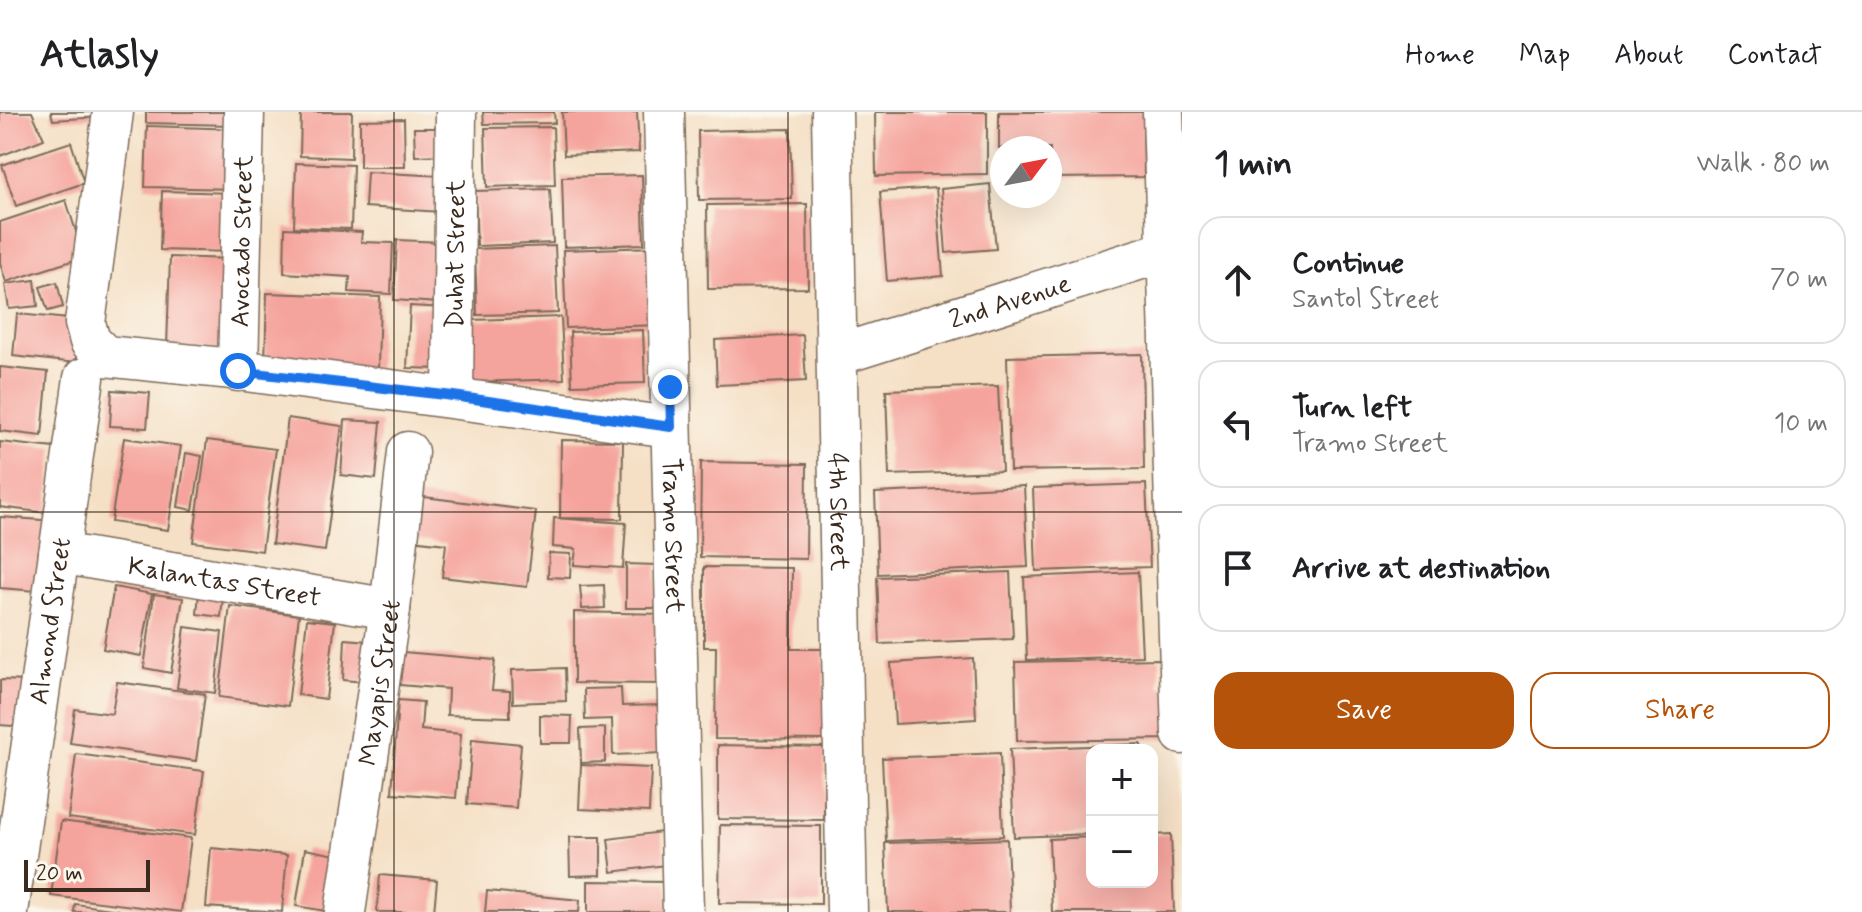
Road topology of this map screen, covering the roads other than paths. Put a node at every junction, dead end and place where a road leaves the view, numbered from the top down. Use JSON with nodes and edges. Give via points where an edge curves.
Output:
{"nodes":[{"id":1,"x":113,"y":112,"type":"edge"},
{"id":2,"x":244,"y":112,"type":"edge"},
{"id":3,"x":456,"y":112,"type":"edge"},
{"id":4,"x":664,"y":112,"type":"edge"},
{"id":5,"x":832,"y":112,"type":"edge"},
{"id":6,"x":1163,"y":112,"type":"edge"},
{"id":7,"x":1175,"y":248,"type":"edge"},
{"id":8,"x":838,"y":355,"type":"junction"},
{"id":9,"x":238,"y":371,"type":"junction"},
{"id":10,"x":84,"y":378,"type":"dead end"},
{"id":11,"x":453,"y":396,"type":"junction"},
{"id":12,"x":671,"y":427,"type":"junction"},
{"id":13,"x":408,"y":452,"type":"dead end"},
{"id":14,"x":59,"y":553,"type":"junction"},
{"id":15,"x":390,"y":609,"type":"junction"},
{"id":16,"x":1180,"y":630,"type":"edge"},
{"id":17,"x":1182,"y":734,"type":"edge"},
{"id":18,"x":7,"y":888,"type":"edge"},
{"id":19,"x":345,"y":912,"type":"edge"},
{"id":20,"x":683,"y":912,"type":"edge"},
{"id":21,"x":847,"y":912,"type":"edge"}],
"edges":[{"from":1,"to":9,"type":"street","via":[[85,323],[90,341],[105,356]]},
{"from":2,"to":9,"type":"street","name":"Avocado Street"},
{"from":3,"to":11,"type":"street","name":"Duhat Street"},
{"from":4,"to":12,"type":"street","name":"Tramo Street"},
{"from":5,"to":8,"type":"street","name":"4th Street"},
{"from":6,"to":7,"type":"street"},
{"from":7,"to":8,"type":"street","name":"2nd Avenue"},
{"from":7,"to":16,"type":"street"},
{"from":8,"to":21,"type":"street","name":"4th Street"},
{"from":9,"to":11,"type":"street"},
{"from":10,"to":14,"type":"street","name":"Almond Street"},
{"from":11,"to":12,"type":"street"},
{"from":12,"to":20,"type":"street","name":"Tramo Street"},
{"from":13,"to":15,"type":"street","name":"Mayapis Street"},
{"from":14,"to":15,"type":"street","name":"Kalantas Street"},
{"from":14,"to":18,"type":"street","name":"Almond Street"},
{"from":15,"to":19,"type":"street","name":"Mayapis Street"},
{"from":16,"to":17,"type":"street"}]}
